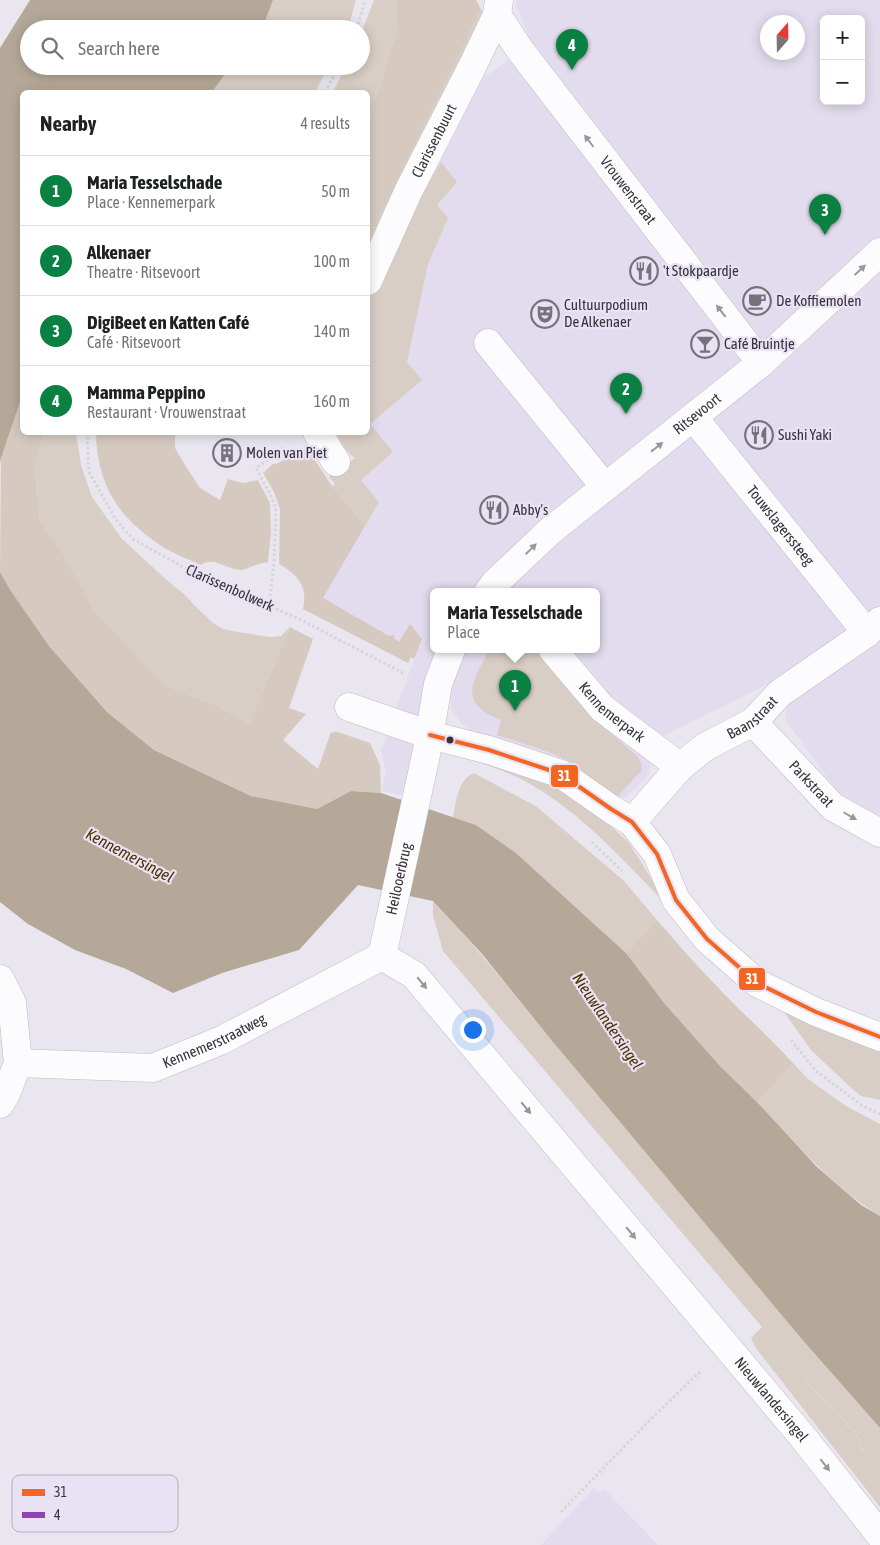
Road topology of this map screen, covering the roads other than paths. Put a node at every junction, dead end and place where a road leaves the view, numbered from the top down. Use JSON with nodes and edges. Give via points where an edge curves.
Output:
{"nodes":[{"id":1,"x":498,"y":7,"type":"edge"},
{"id":2,"x":880,"y":252,"type":"edge"},
{"id":3,"x":370,"y":277,"type":"edge"},
{"id":4,"x":488,"y":343,"type":"dead end"},
{"id":5,"x":761,"y":363,"type":"junction"},
{"id":6,"x":694,"y":418,"type":"junction"},
{"id":7,"x":319,"y":435,"type":"edge"},
{"id":8,"x":336,"y":462,"type":"dead end"},
{"id":9,"x":605,"y":488,"type":"junction"},
{"id":10,"x":497,"y":588,"type":"edge"},
{"id":11,"x":874,"y":627,"type":"edge"},
{"id":12,"x":450,"y":653,"type":"edge"},
{"id":13,"x":555,"y":653,"type":"edge"},
{"id":14,"x":349,"y":707,"type":"dead end"},
{"id":15,"x":753,"y":722,"type":"junction"},
{"id":16,"x":430,"y":735,"type":"junction"},
{"id":17,"x":680,"y":766,"type":"junction"},
{"id":18,"x":632,"y":822,"type":"junction"},
{"id":19,"x":880,"y":833,"type":"edge"},
{"id":20,"x":382,"y":956,"type":"junction"},
{"id":21,"x":0,"y":979,"type":"edge"},
{"id":22,"x":880,"y":1037,"type":"edge"},
{"id":23,"x":18,"y":1063,"type":"junction"},
{"id":24,"x":0,"y":1104,"type":"edge"},
{"id":25,"x":880,"y":1535,"type":"edge"}],
"edges":[{"from":1,"to":3,"type":"street","name":"Clarissenbuurt","via":[[472,69],[408,192]]},
{"from":5,"to":1,"type":"street","name":"Vrouwenstraat","one_way":true,"via":[[526,57]]},
{"from":5,"to":2,"type":"street","name":"Ritsevoort","one_way":true},
{"from":4,"to":9,"type":"street"},
{"from":5,"to":6,"type":"street","name":"Ritsevoort"},
{"from":9,"to":6,"type":"street","name":"Ritsevoort","one_way":true},
{"from":6,"to":11,"type":"street","name":"Touwslagerssteeg"},
{"from":7,"to":8,"type":"street"},
{"from":10,"to":9,"type":"street","name":"Ritsevoort","one_way":true,"via":[[550,531]]},
{"from":11,"to":15,"type":"street","name":"Baanstraat","via":[[780,693]]},
{"from":12,"to":16,"type":"street","via":[[438,684]]},
{"from":13,"to":17,"type":"street","name":"Kennemerpark","via":[[602,708]]},
{"from":14,"to":16,"type":"street"},
{"from":15,"to":17,"type":"street","name":"Baanstraat","via":[[705,747]]},
{"from":15,"to":19,"type":"street","name":"Parkstraat","one_way":true,"via":[[833,806]]},
{"from":16,"to":18,"type":"street","via":[[562,774]]},
{"from":16,"to":20,"type":"street","name":"Heilooerbrug"},
{"from":17,"to":18,"type":"street","name":"Baanstraat"},
{"from":18,"to":22,"type":"street","via":[[658,854],[676,900],[707,939],[757,983],[816,1012]]},
{"from":20,"to":23,"type":"street","name":"Kennemerstraatweg","via":[[222,1040],[153,1068]]},
{"from":20,"to":25,"type":"street","name":"Nieuwlandersingel","one_way":true,"via":[[414,975],[802,1436]]},
{"from":21,"to":23,"type":"street","via":[[12,1003]]},
{"from":23,"to":24,"type":"street"}]}
